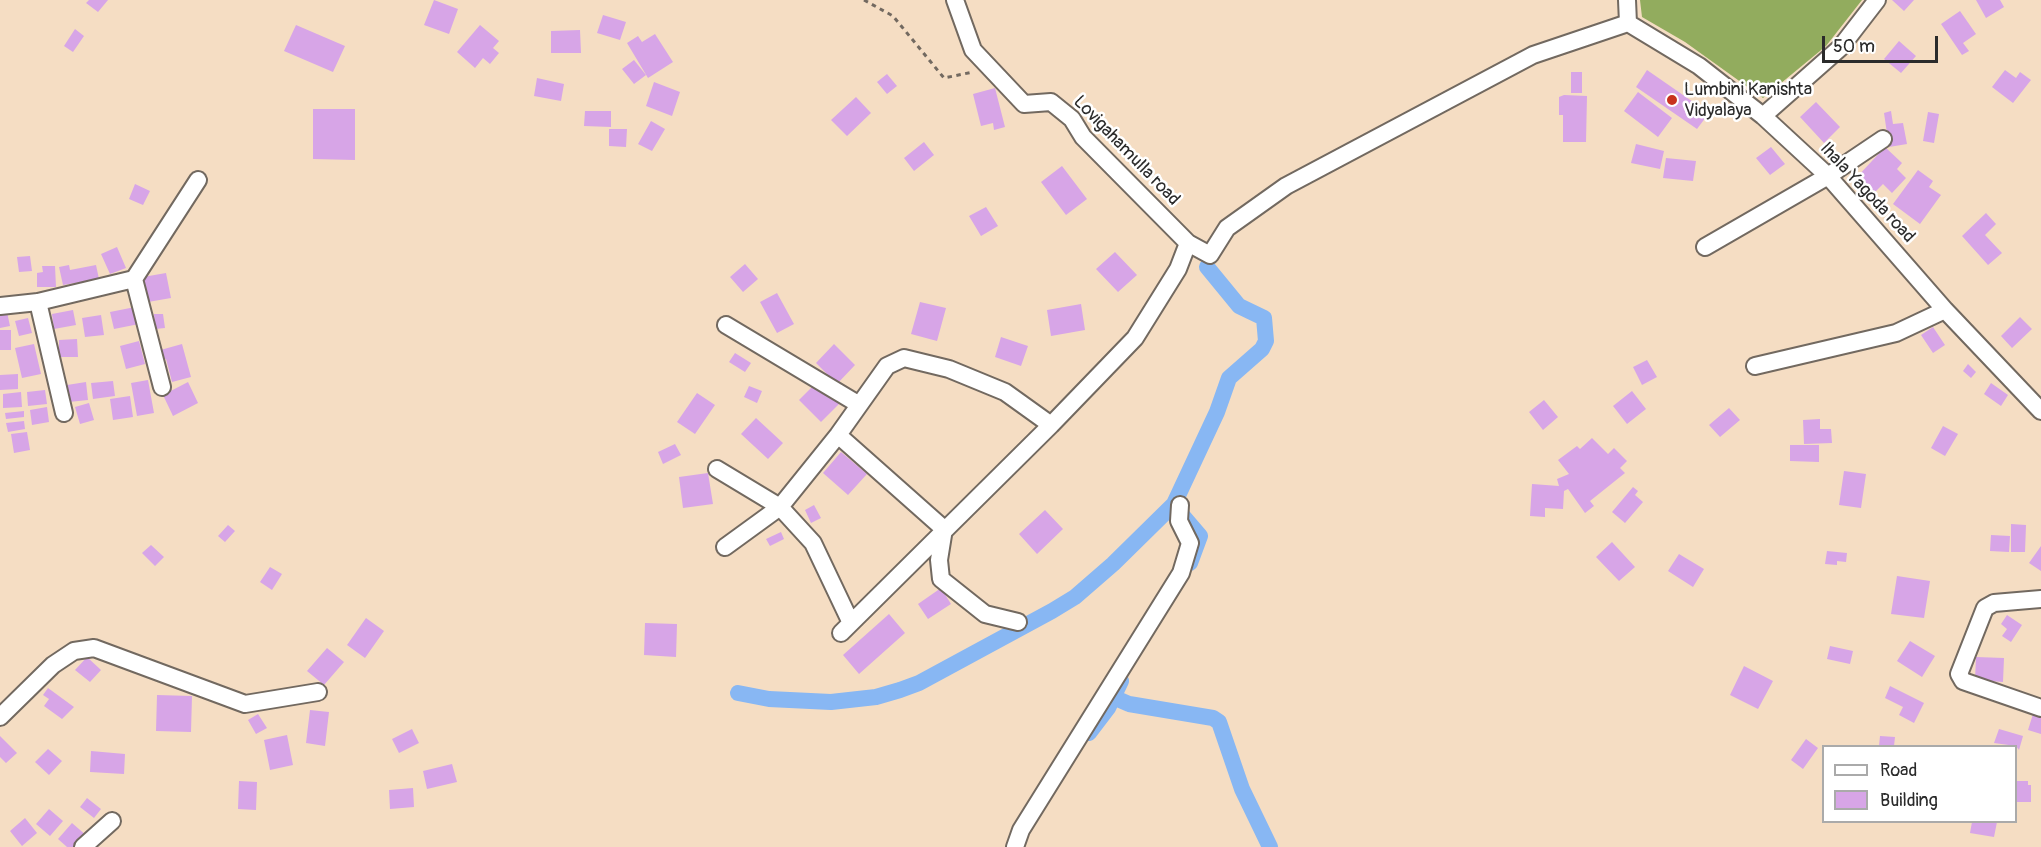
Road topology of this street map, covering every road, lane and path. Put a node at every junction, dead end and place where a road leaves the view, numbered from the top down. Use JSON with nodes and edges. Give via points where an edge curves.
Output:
{"nodes":[{"id":1,"x":864,"y":0,"type":"edge"},
{"id":2,"x":955,"y":0,"type":"edge"},
{"id":3,"x":1627,"y":0,"type":"edge"},
{"id":4,"x":1877,"y":0,"type":"edge"},
{"id":5,"x":1628,"y":23,"type":"junction"},
{"id":6,"x":990,"y":68,"type":"junction"},
{"id":7,"x":1763,"y":116,"type":"junction"},
{"id":8,"x":1883,"y":139,"type":"dead end"},
{"id":9,"x":1828,"y":176,"type":"junction"},
{"id":10,"x":198,"y":180,"type":"dead end"},
{"id":11,"x":1188,"y":243,"type":"junction"},
{"id":12,"x":1705,"y":248,"type":"dead end"},
{"id":13,"x":134,"y":279,"type":"junction"},
{"id":14,"x":38,"y":302,"type":"junction"},
{"id":15,"x":0,"y":306,"type":"edge"},
{"id":16,"x":1945,"y":310,"type":"junction"},
{"id":17,"x":726,"y":325,"type":"dead end"},
{"id":18,"x":1755,"y":366,"type":"dead end"},
{"id":19,"x":162,"y":387,"type":"dead end"},
{"id":20,"x":858,"y":404,"type":"junction"},
{"id":21,"x":2041,"y":411,"type":"edge"},
{"id":22,"x":63,"y":413,"type":"dead end"},
{"id":23,"x":1051,"y":425,"type":"junction"},
{"id":24,"x":838,"y":435,"type":"junction"},
{"id":25,"x":717,"y":469,"type":"dead end"},
{"id":26,"x":780,"y":507,"type":"junction"},
{"id":27,"x":1179,"y":513,"type":"dead end"},
{"id":28,"x":944,"y":529,"type":"junction"},
{"id":29,"x":725,"y":547,"type":"dead end"},
{"id":30,"x":2041,"y":599,"type":"edge"},
{"id":31,"x":1018,"y":622,"type":"dead end"},
{"id":32,"x":318,"y":692,"type":"dead end"},
{"id":33,"x":2041,"y":708,"type":"edge"},
{"id":34,"x":0,"y":717,"type":"edge"},
{"id":35,"x":112,"y":821,"type":"dead end"},
{"id":36,"x":82,"y":847,"type":"edge"},
{"id":37,"x":1015,"y":847,"type":"edge"}],
"edges":[{"from":1,"to":6,"type":"path","via":[[893,16],[944,78]]},
{"from":2,"to":6,"type":"street","name":"Lovigahamulla road","via":[[973,50]]},
{"from":3,"to":5,"type":"street"},
{"from":4,"to":7,"type":"street","via":[[1840,48]]},
{"from":5,"to":7,"type":"street","name":"Ihala Yagoda road","via":[[1698,66]]},
{"from":5,"to":11,"type":"street","name":"Lovigahamulla road","via":[[1533,55],[1286,186],[1227,228],[1210,255]]},
{"from":6,"to":11,"type":"street","name":"Lovigahamulla road","via":[[1024,104],[1051,102],[1072,119],[1083,137]]},
{"from":7,"to":9,"type":"street","name":"Ihala Yagoda road"},
{"from":8,"to":9,"type":"street"},
{"from":9,"to":12,"type":"street"},
{"from":9,"to":16,"type":"street","name":"Ihala Yagoda road"},
{"from":10,"to":13,"type":"street"},
{"from":11,"to":23,"type":"street","via":[[1178,269],[1135,338]]},
{"from":13,"to":14,"type":"street"},
{"from":13,"to":19,"type":"street"},
{"from":14,"to":15,"type":"street"},
{"from":14,"to":22,"type":"street"},
{"from":16,"to":18,"type":"street","via":[[1896,333]]},
{"from":16,"to":21,"type":"street","name":"Ihala Yagoda road"},
{"from":17,"to":20,"type":"street"},
{"from":20,"to":23,"type":"street","via":[[887,366],[904,358],[949,369],[1005,392]]},
{"from":20,"to":24,"type":"street"},
{"from":23,"to":28,"type":"street"},
{"from":24,"to":26,"type":"street"},
{"from":24,"to":28,"type":"street"},
{"from":25,"to":26,"type":"street"},
{"from":26,"to":28,"type":"street","via":[[813,543],[846,628]]},
{"from":26,"to":29,"type":"street"},
{"from":27,"to":37,"type":"street","via":[[1190,543],[1181,573],[1021,830]]},
{"from":28,"to":31,"type":"street","via":[[939,560],[941,579],[985,614]]},
{"from":30,"to":33,"type":"street","via":[[1995,603],[1985,608],[1959,674],[1962,681]]},
{"from":32,"to":34,"type":"street","via":[[244,704],[94,648],[74,651],[53,665]]},
{"from":35,"to":36,"type":"street"}]}
